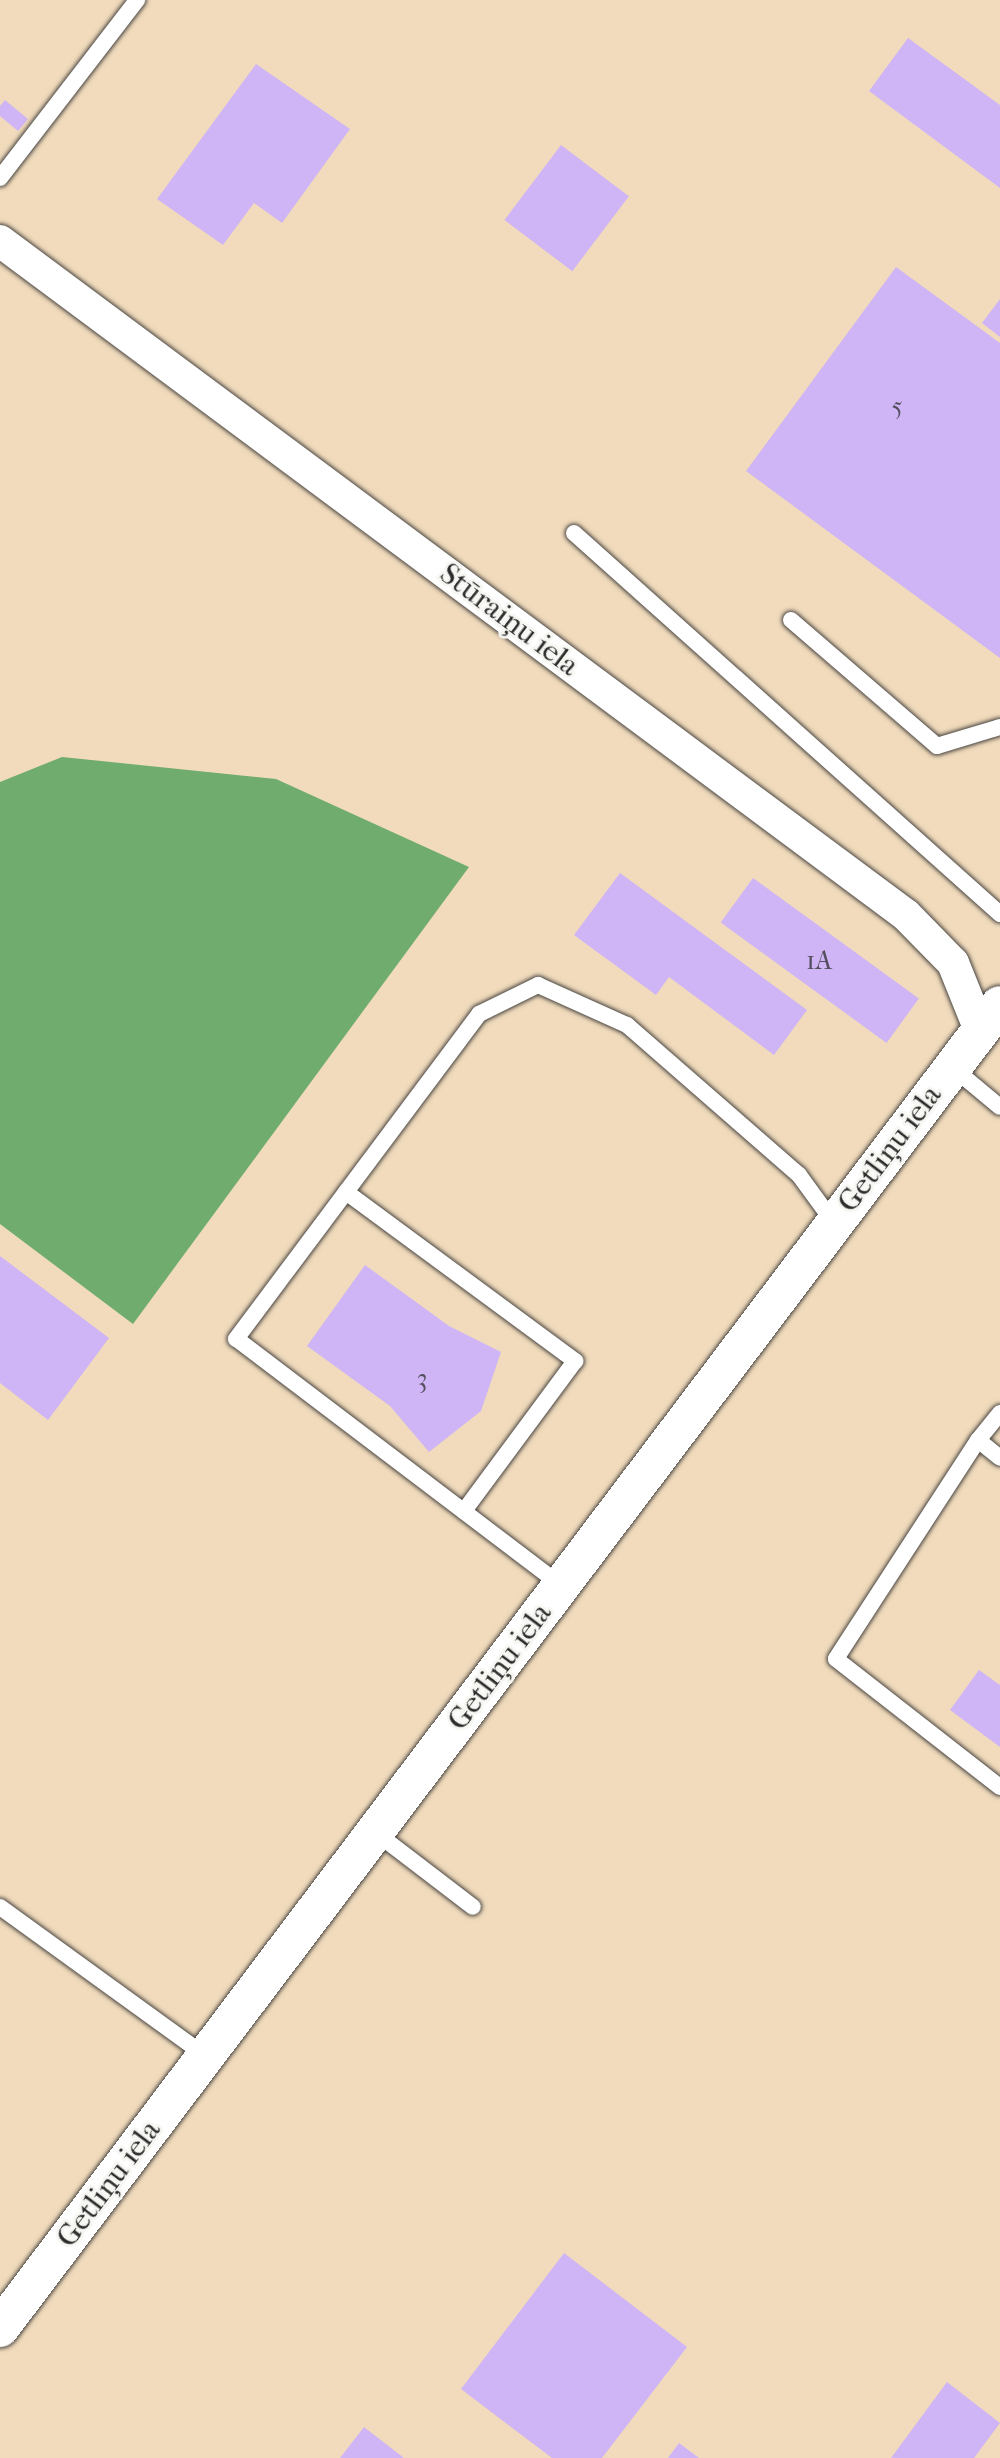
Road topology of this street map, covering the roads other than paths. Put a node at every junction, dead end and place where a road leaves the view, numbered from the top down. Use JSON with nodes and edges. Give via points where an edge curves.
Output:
{"nodes":[{"id":1,"x":137,"y":0,"type":"edge"},
{"id":2,"x":0,"y":178,"type":"edge"},
{"id":3,"x":0,"y":241,"type":"edge"},
{"id":4,"x":574,"y":533,"type":"dead end"},
{"id":5,"x":791,"y":620,"type":"dead end"},
{"id":6,"x":1000,"y":727,"type":"edge"},
{"id":7,"x":1000,"y":914,"type":"edge"},
{"id":8,"x":990,"y":1018,"type":"edge"},
{"id":9,"x":952,"y":1067,"type":"junction"},
{"id":10,"x":1000,"y":1107,"type":"edge"},
{"id":11,"x":346,"y":1192,"type":"junction"},
{"id":12,"x":834,"y":1223,"type":"junction"},
{"id":13,"x":1000,"y":1413,"type":"edge"},
{"id":14,"x":978,"y":1440,"type":"junction"},
{"id":15,"x":1000,"y":1458,"type":"edge"},
{"id":16,"x":464,"y":1511,"type":"junction"},
{"id":17,"x":562,"y":1586,"type":"junction"},
{"id":18,"x":1000,"y":1787,"type":"edge"},
{"id":19,"x":375,"y":1832,"type":"junction"},
{"id":20,"x":0,"y":1907,"type":"edge"},
{"id":21,"x":473,"y":1907,"type":"dead end"},
{"id":22,"x":206,"y":2056,"type":"junction"},
{"id":23,"x":0,"y":2328,"type":"edge"}],
"edges":[{"from":1,"to":2,"type":"lane"},
{"from":3,"to":8,"type":"street","name":"Stūraiņu iela","via":[[906,915],[953,963]]},
{"from":4,"to":7,"type":"lane"},
{"from":5,"to":6,"type":"lane","via":[[937,746]]},
{"from":8,"to":9,"type":"street","name":"Getliņu iela"},
{"from":9,"to":10,"type":"lane"},
{"from":9,"to":12,"type":"street","name":"Getliņu iela"},
{"from":11,"to":12,"type":"lane","via":[[479,1014],[538,985],[627,1025],[799,1175]]},
{"from":11,"to":16,"type":"lane","via":[[236,1339]]},
{"from":11,"to":16,"type":"lane","via":[[575,1361]]},
{"from":12,"to":17,"type":"street","name":"Getliņu iela"},
{"from":13,"to":14,"type":"lane"},
{"from":14,"to":15,"type":"lane"},
{"from":14,"to":18,"type":"lane","via":[[836,1659]]},
{"from":16,"to":17,"type":"lane"},
{"from":17,"to":19,"type":"street","name":"Getliņu iela"},
{"from":19,"to":21,"type":"lane"},
{"from":19,"to":22,"type":"street","name":"Getliņu iela"},
{"from":20,"to":22,"type":"lane"},
{"from":22,"to":23,"type":"street","name":"Getliņu iela"}]}
